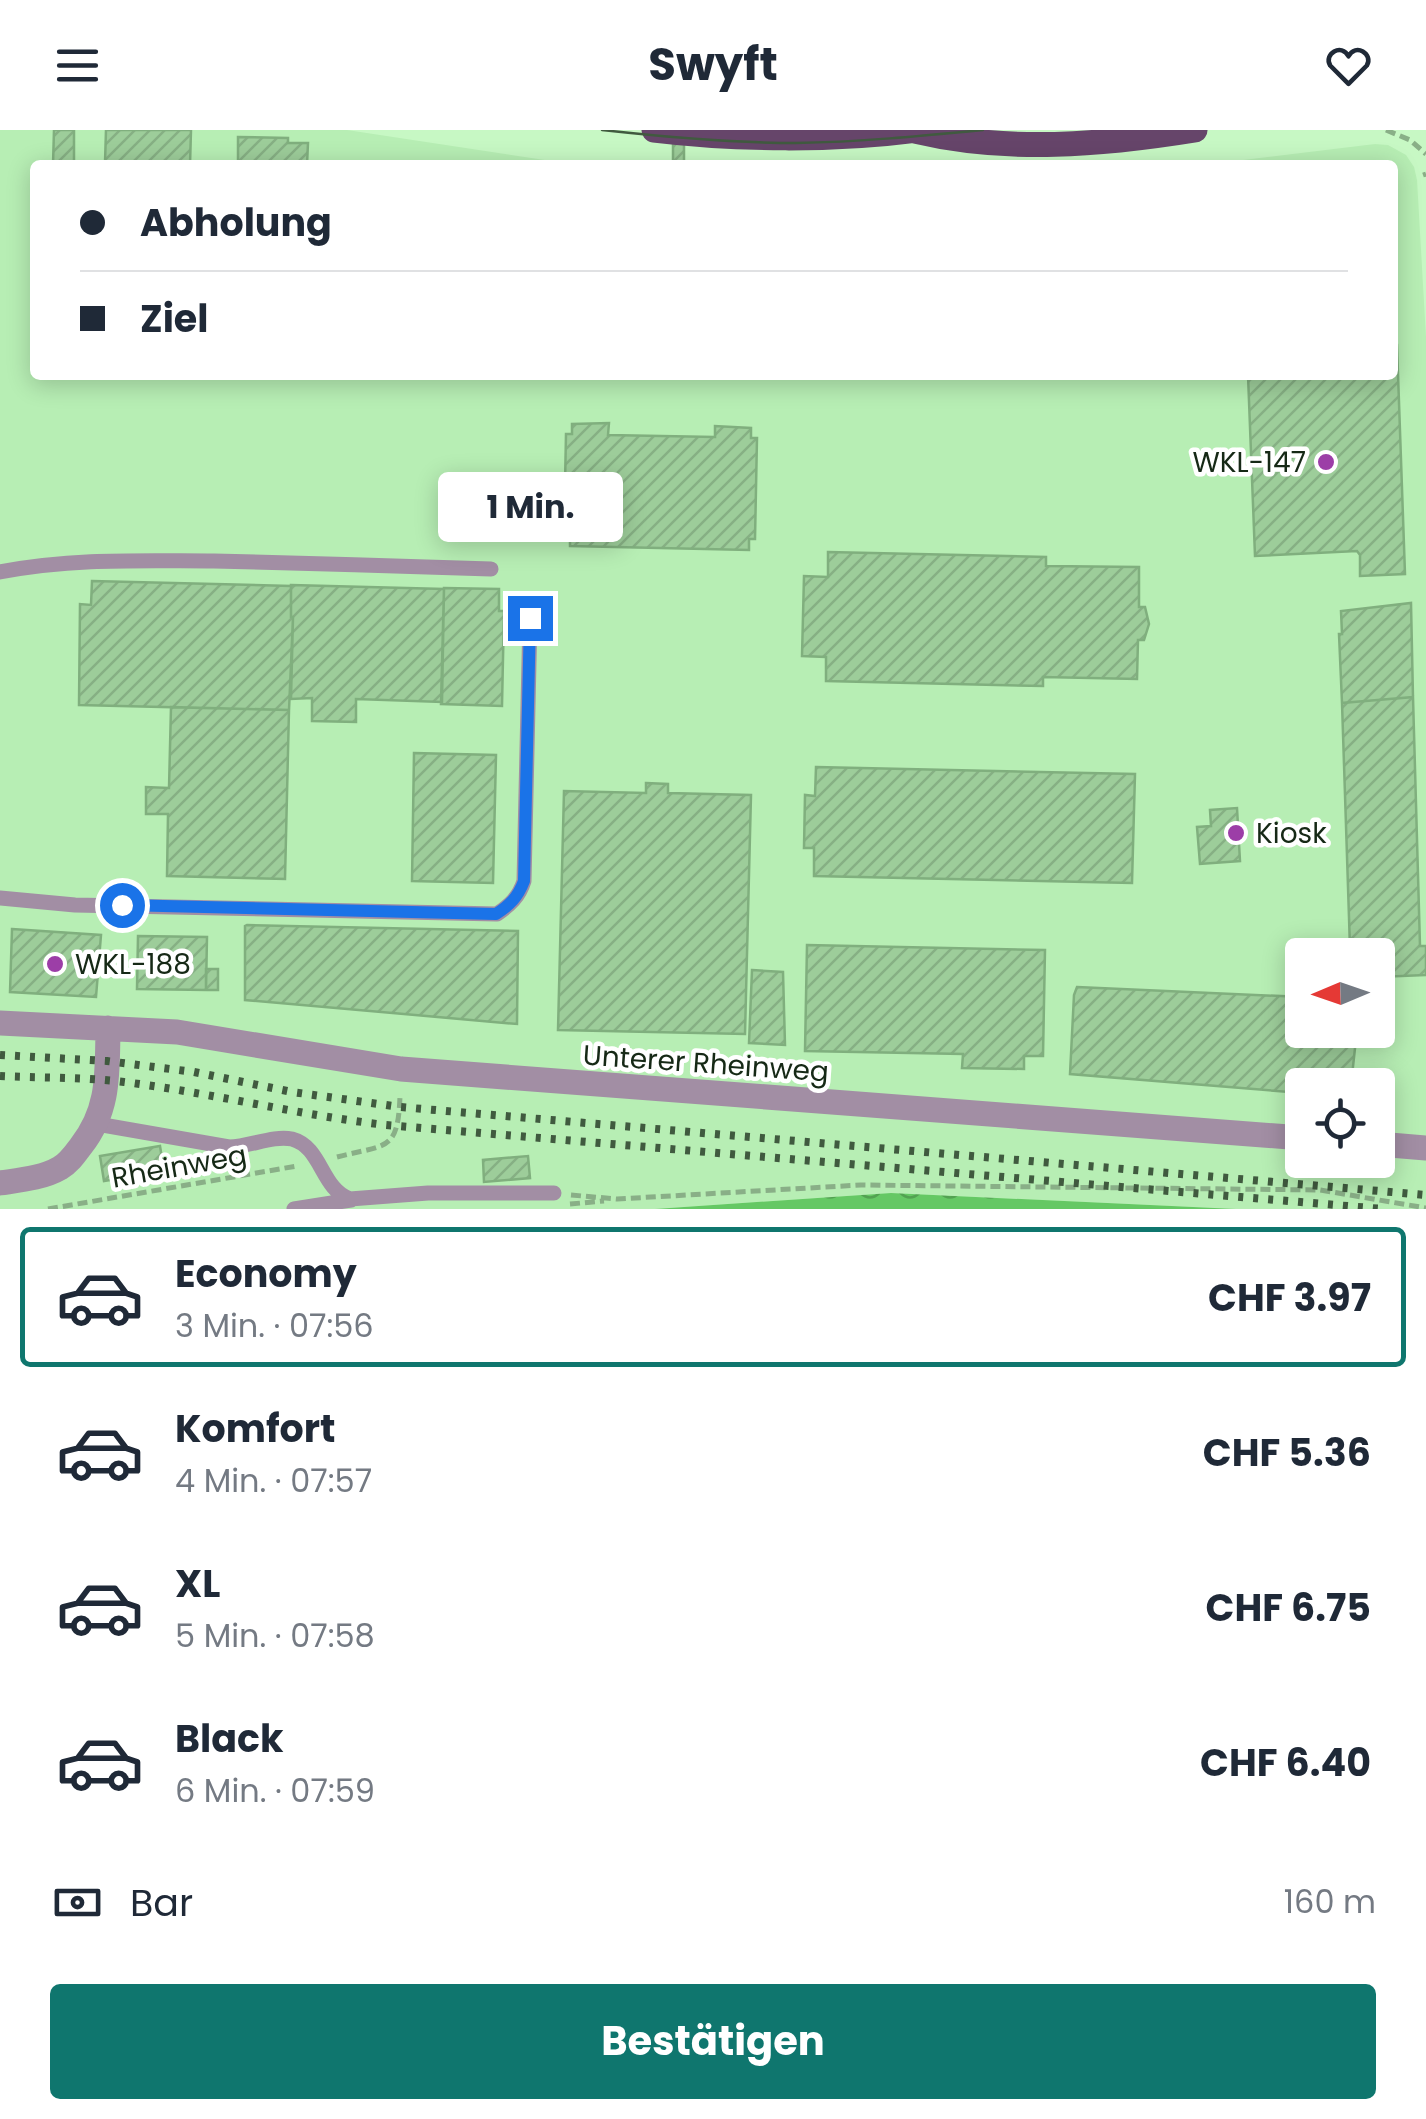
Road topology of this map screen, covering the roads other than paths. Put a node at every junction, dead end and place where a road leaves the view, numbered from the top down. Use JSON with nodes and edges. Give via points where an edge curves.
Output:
{"nodes":[{"id":1,"x":654,"y":130,"type":"edge"},
{"id":2,"x":918,"y":130,"type":"edge"},
{"id":3,"x":1195,"y":130,"type":"edge"},
{"id":4,"x":752,"y":133,"type":"edge"},
{"id":5,"x":1006,"y":137,"type":"edge"},
{"id":6,"x":491,"y":569,"type":"dead end"},
{"id":7,"x":0,"y":572,"type":"edge"},
{"id":8,"x":530,"y":618,"type":"dead end"},
{"id":9,"x":0,"y":898,"type":"edge"},
{"id":10,"x":0,"y":1023,"type":"edge"},
{"id":11,"x":108,"y":1028,"type":"junction"},
{"id":12,"x":97,"y":1124,"type":"junction"},
{"id":13,"x":1285,"y":1137,"type":"edge"},
{"id":14,"x":1395,"y":1145,"type":"edge"},
{"id":15,"x":1426,"y":1148,"type":"edge"},
{"id":16,"x":0,"y":1183,"type":"edge"},
{"id":17,"x":554,"y":1193,"type":"road end"},
{"id":18,"x":355,"y":1199,"type":"junction"},
{"id":19,"x":294,"y":1209,"type":"edge"}],
"edges":[{"from":1,"to":4,"type":"main road"},
{"from":2,"to":4,"type":"main road","via":[[815,137]]},
{"from":2,"to":5,"type":"main road"},
{"from":3,"to":5,"type":"main road","via":[[1032,146]]},
{"from":6,"to":7,"type":"lane","via":[[96,560]]},
{"from":8,"to":9,"type":"lane","via":[[524,881],[496,914]]},
{"from":10,"to":11,"type":"street","name":"Unterer Rheinweg"},
{"from":11,"to":12,"type":"street"},
{"from":11,"to":13,"type":"street","name":"Unterer Rheinweg","via":[[204,1035],[401,1068]]},
{"from":12,"to":16,"type":"street","via":[[64,1166]]},
{"from":12,"to":18,"type":"lane","via":[[229,1146],[287,1138],[304,1144],[339,1194]]},
{"from":14,"to":15,"type":"street"},
{"from":17,"to":18,"type":"lane"},
{"from":18,"to":19,"type":"lane"}]}
